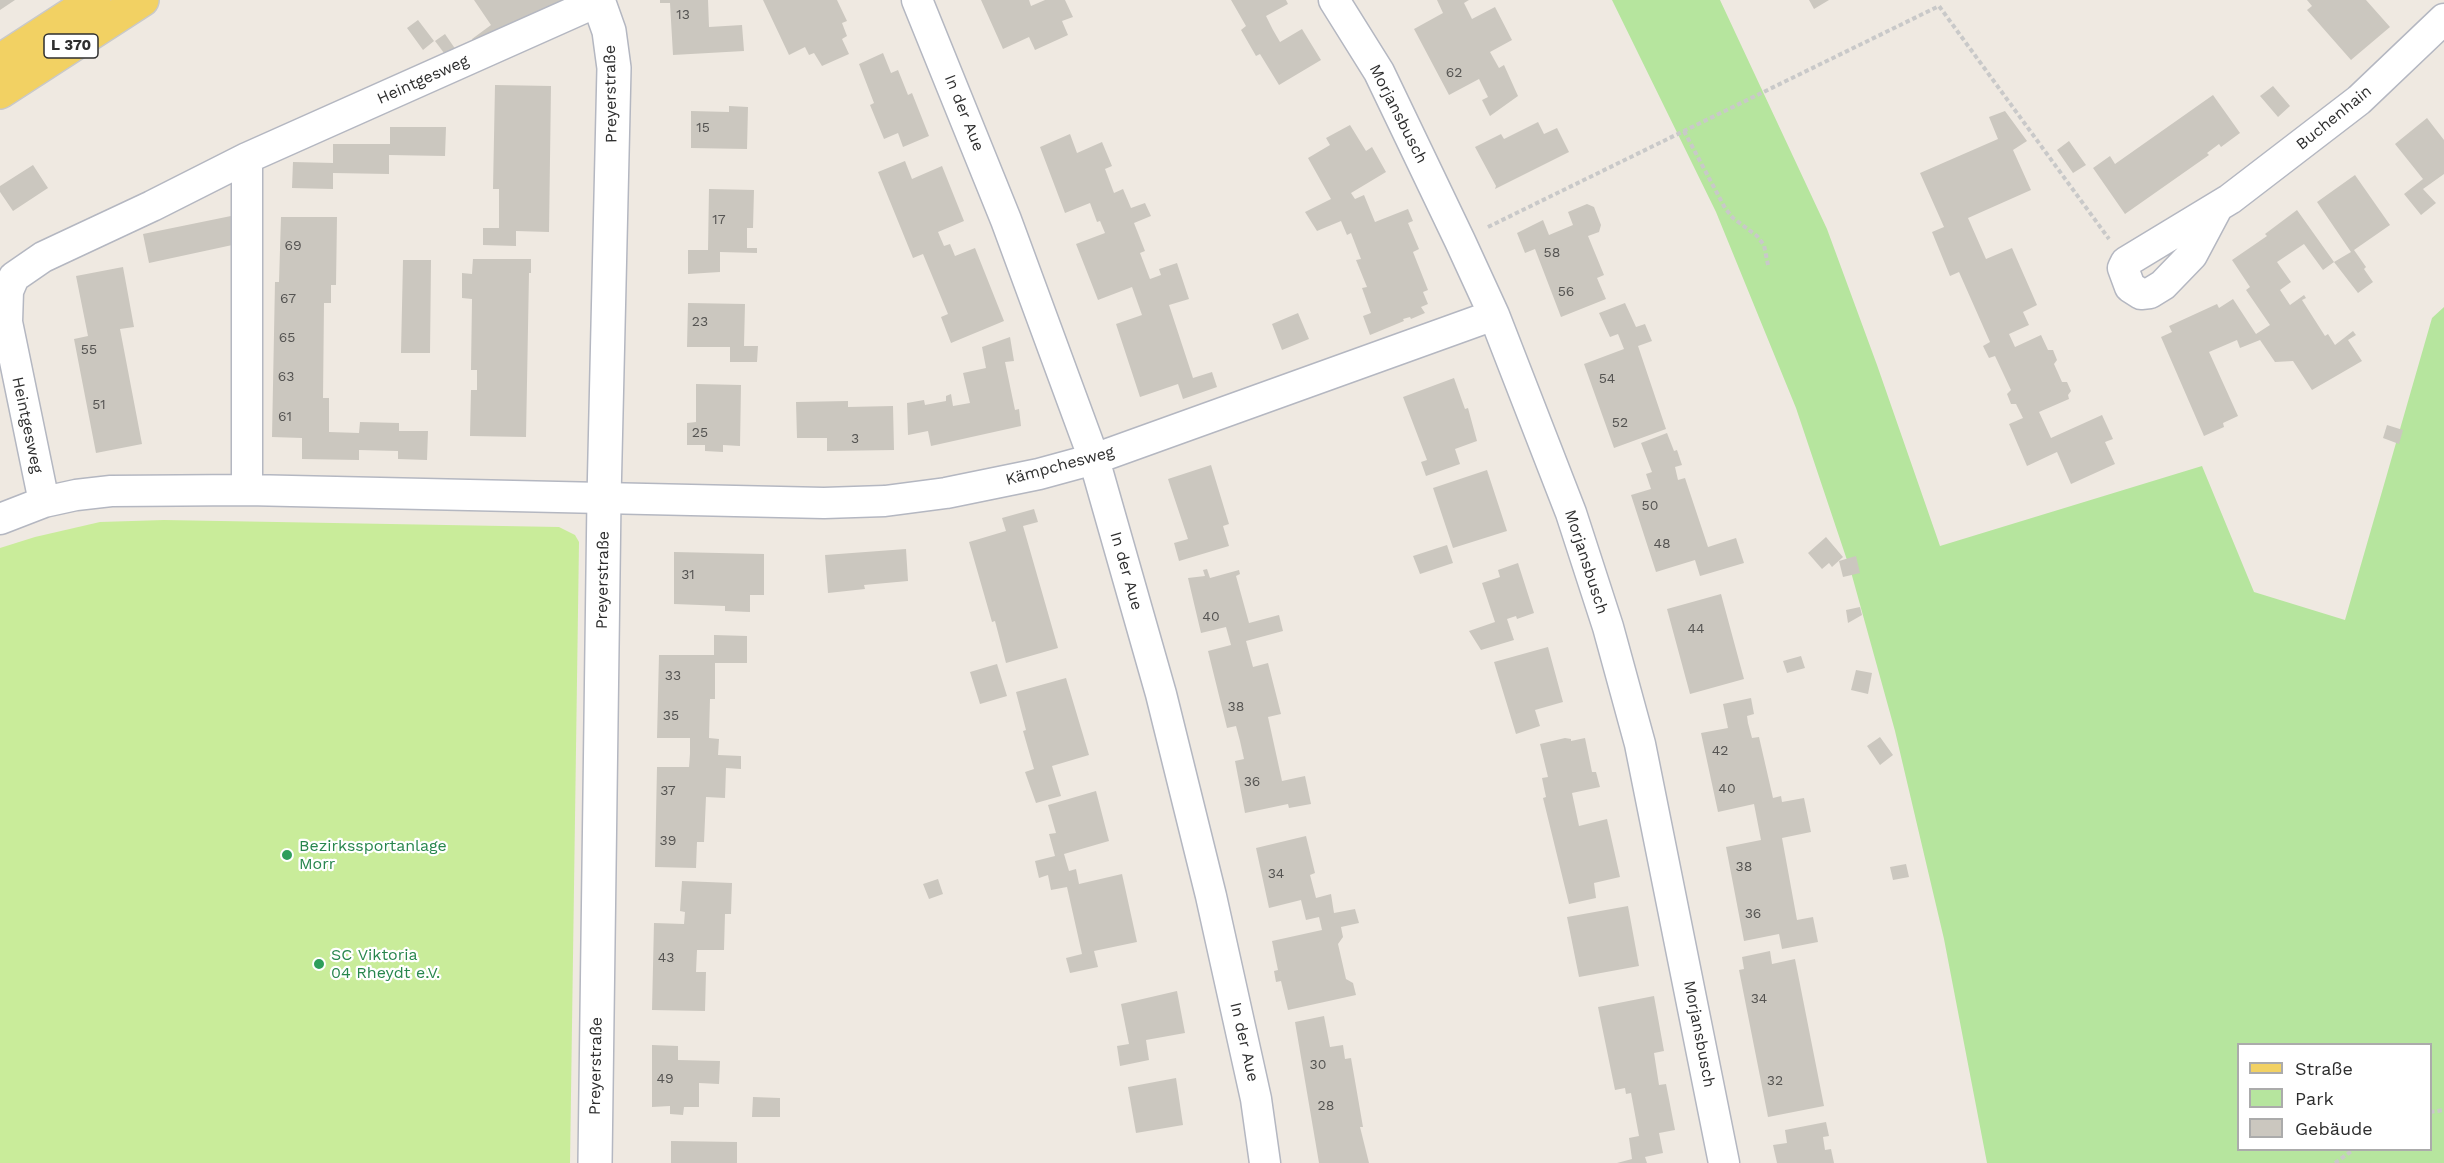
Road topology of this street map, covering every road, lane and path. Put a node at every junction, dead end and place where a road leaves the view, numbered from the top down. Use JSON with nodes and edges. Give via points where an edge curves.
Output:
{"nodes":[{"id":1,"x":94,"y":0,"type":"edge"},
{"id":2,"x":142,"y":0,"type":"edge"},
{"id":3,"x":917,"y":0,"type":"edge"},
{"id":4,"x":1334,"y":0,"type":"edge"},
{"id":5,"x":598,"y":1,"type":"edge"},
{"id":6,"x":2444,"y":19,"type":"edge"},
{"id":7,"x":0,"y":61,"type":"edge"},
{"id":8,"x":0,"y":92,"type":"edge"},
{"id":9,"x":1684,"y":131,"type":"junction"},
{"id":10,"x":247,"y":158,"type":"junction"},
{"id":11,"x":2217,"y":208,"type":"junction"},
{"id":12,"x":1461,"y":241,"type":"junction"},
{"id":13,"x":2126,"y":262,"type":"junction"},
{"id":14,"x":1768,"y":265,"type":"dead end"},
{"id":15,"x":7,"y":266,"type":"edge"},
{"id":16,"x":1494,"y":315,"type":"junction"},
{"id":17,"x":1094,"y":459,"type":"junction"},
{"id":18,"x":247,"y":490,"type":"junction"},
{"id":19,"x":604,"y":499,"type":"junction"},
{"id":20,"x":44,"y":502,"type":"junction"},
{"id":21,"x":0,"y":519,"type":"edge"},
{"id":22,"x":2350,"y":1151,"type":"edge"},
{"id":23,"x":594,"y":1163,"type":"edge"},
{"id":24,"x":1265,"y":1163,"type":"edge"},
{"id":25,"x":1724,"y":1163,"type":"edge"},
{"id":26,"x":2335,"y":1163,"type":"edge"}],
"edges":[{"from":1,"to":7,"type":"main road","number":"L 370"},
{"from":2,"to":8,"type":"main road","number":"L 370"},
{"from":3,"to":17,"type":"street","name":"In der Aue","via":[[1006,220]]},
{"from":4,"to":12,"type":"street","name":"Morjansbusch","via":[[1378,72]]},
{"from":5,"to":10,"type":"street","name":"Heintgesweg"},
{"from":5,"to":19,"type":"street","name":"Preyerstraße","via":[[609,31],[614,68]]},
{"from":6,"to":11,"type":"street","name":"Buchenhain","via":[[2359,100]]},
{"from":9,"to":12,"type":"path"},
{"from":9,"to":13,"type":"path","via":[[1939,6]]},
{"from":9,"to":14,"type":"path","via":[[1725,208],[1764,245]]},
{"from":10,"to":15,"type":"street","name":"Heintgesweg","via":[[43,257]]},
{"from":10,"to":18,"type":"street"},
{"from":11,"to":13,"type":"street","name":"Buchenhain"},
{"from":11,"to":13,"type":"street","name":"Buchenhain","via":[[2192,255],[2156,290],[2141,294],[2134,291],[2124,273]]},
{"from":12,"to":16,"type":"street","name":"Morjansbusch"},
{"from":15,"to":20,"type":"street","name":"Heintgesweg","via":[[7,322]]},
{"from":16,"to":17,"type":"street","name":"Kämpchesweg"},
{"from":16,"to":25,"type":"street","name":"Morjansbusch","via":[[1571,513],[1640,744]]},
{"from":17,"to":19,"type":"street","name":"Kämpchesweg","via":[[946,493],[885,501]]},
{"from":17,"to":24,"type":"street","name":"In der Aue","via":[[1161,694],[1208,885],[1256,1098]]},
{"from":18,"to":19,"type":"street"},
{"from":18,"to":20,"type":"street","via":[[111,491]]},
{"from":19,"to":23,"type":"street","name":"Preyerstraße"},
{"from":20,"to":21,"type":"street"},
{"from":22,"to":26,"type":"path"}]}
